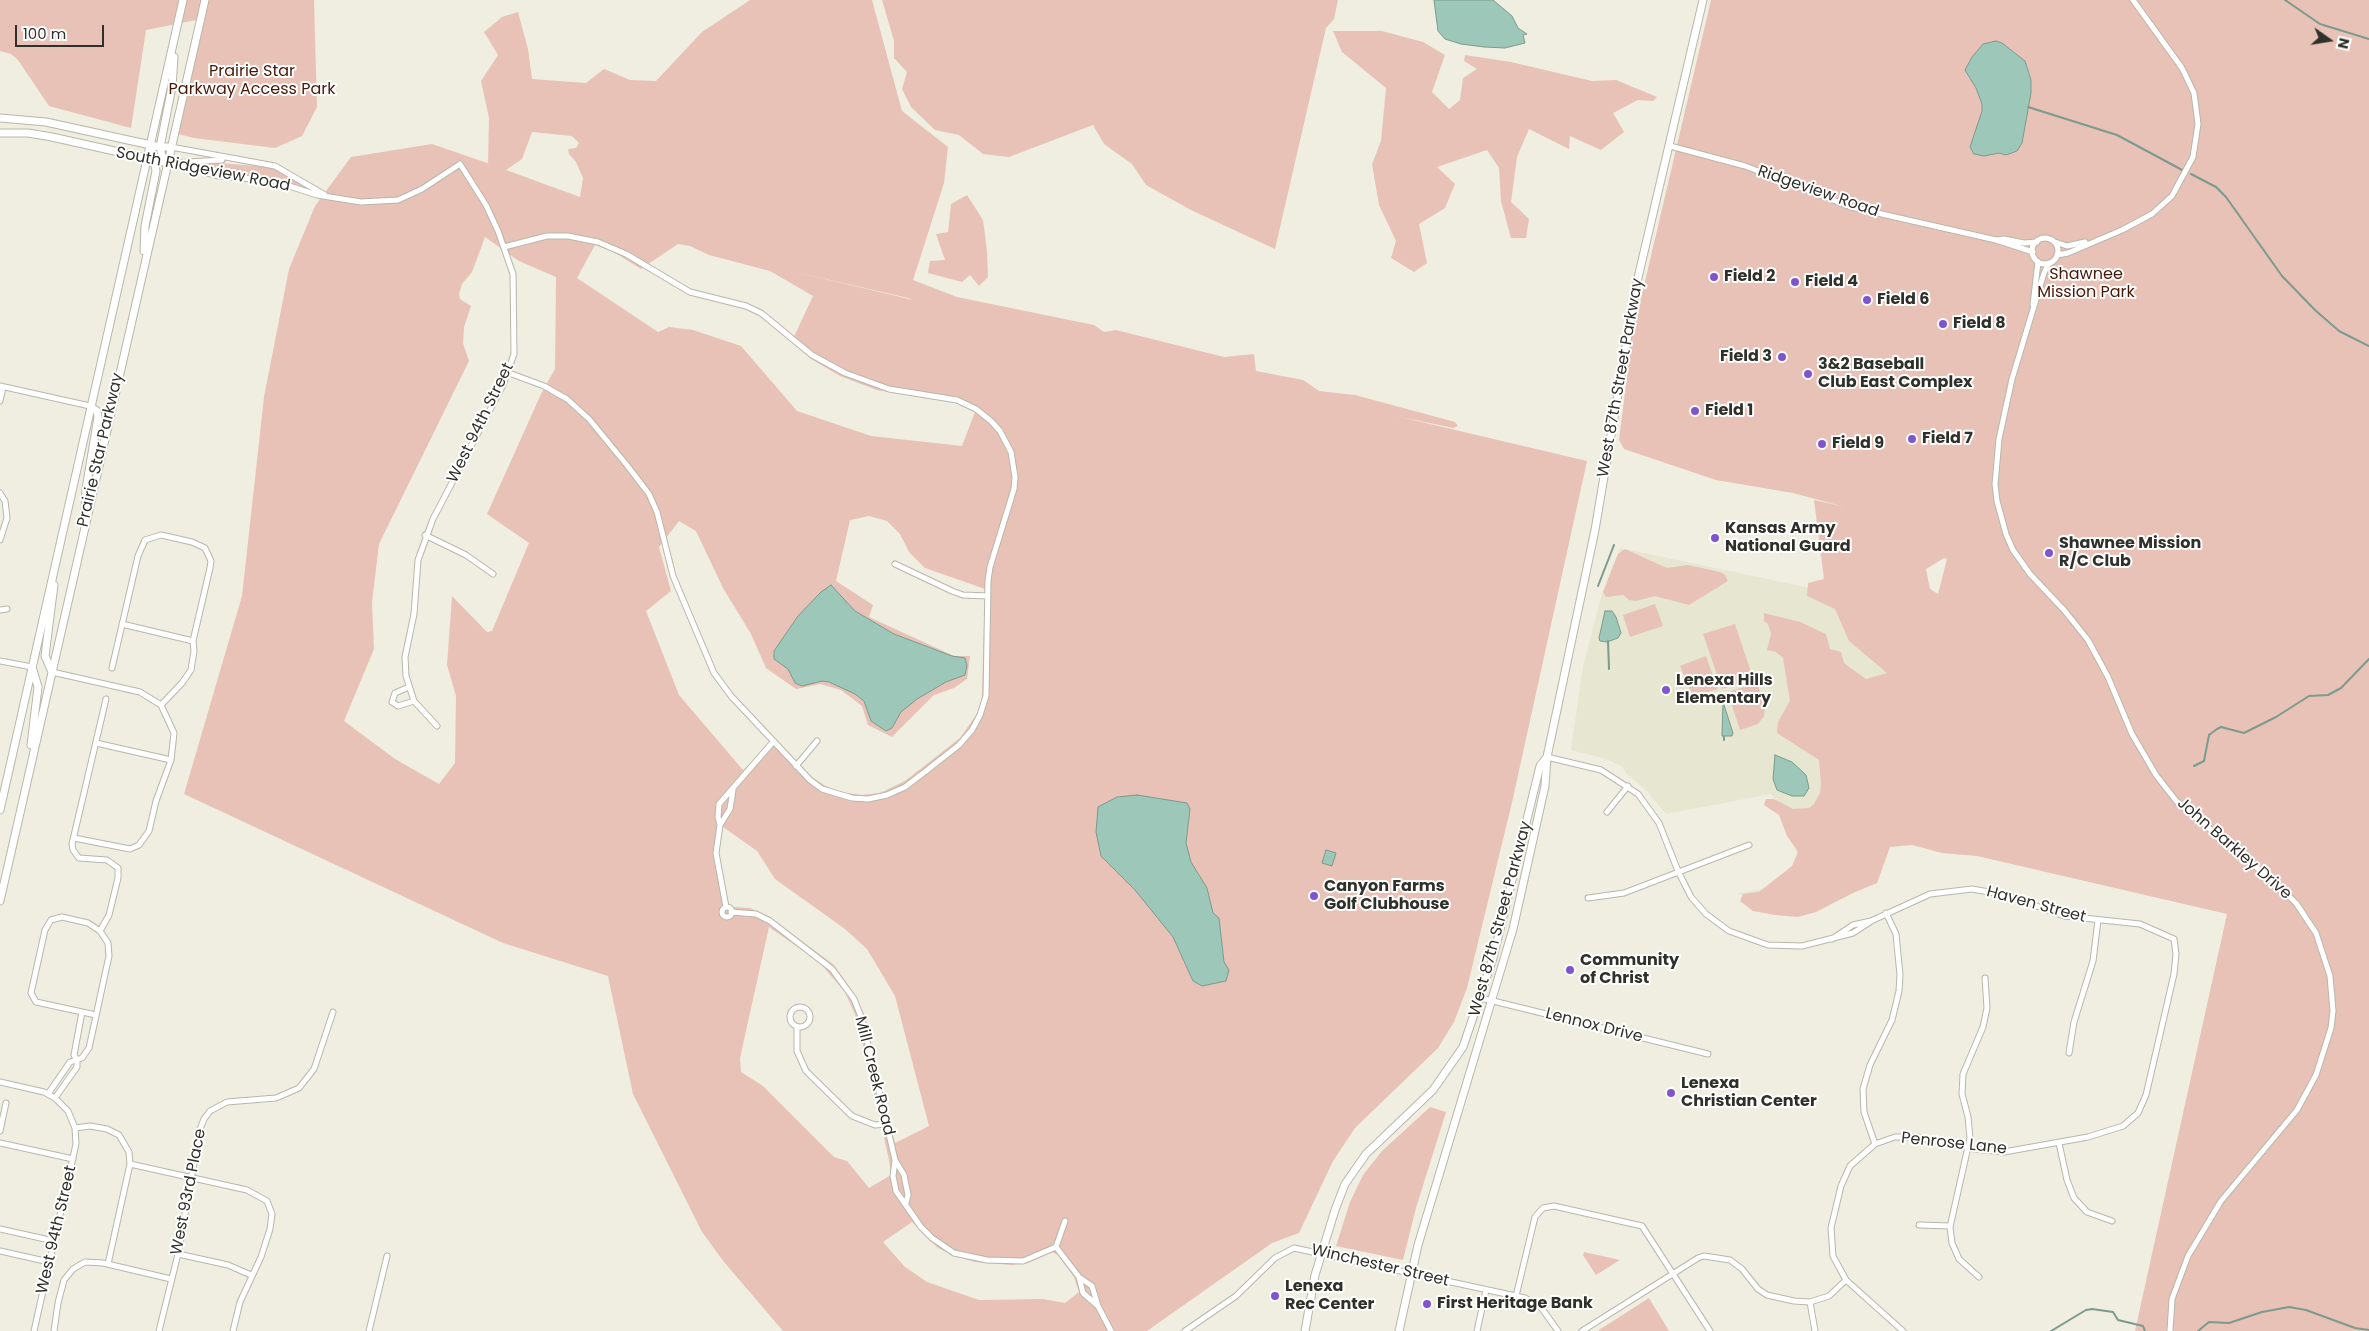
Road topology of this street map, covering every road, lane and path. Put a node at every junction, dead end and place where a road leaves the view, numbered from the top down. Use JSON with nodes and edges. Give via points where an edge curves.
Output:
{"nodes":[{"id":1,"x":183,"y":0,"type":"edge"},
{"id":2,"x":205,"y":0,"type":"edge"},
{"id":3,"x":1703,"y":0,"type":"edge"},
{"id":4,"x":2133,"y":0,"type":"edge"},
{"id":5,"x":173,"y":46,"type":"junction"},
{"id":6,"x":0,"y":118,"type":"edge"},
{"id":7,"x":0,"y":133,"type":"edge"},
{"id":8,"x":151,"y":145,"type":"junction"},
{"id":9,"x":1670,"y":146,"type":"junction"},
{"id":10,"x":160,"y":147,"type":"junction"},
{"id":11,"x":171,"y":147,"type":"junction"},
{"id":12,"x":147,"y":159,"type":"junction"},
{"id":13,"x":229,"y":159,"type":"junction"},
{"id":14,"x":168,"y":163,"type":"junction"},
{"id":15,"x":156,"y":164,"type":"junction"},
{"id":16,"x":143,"y":178,"type":"junction"},
{"id":17,"x":332,"y":198,"type":"junction"},
{"id":18,"x":1996,"y":240,"type":"junction"},
{"id":19,"x":2096,"y":240,"type":"junction"},
{"id":20,"x":2054,"y":241,"type":"junction"},
{"id":21,"x":2037,"y":242,"type":"junction"},
{"id":22,"x":504,"y":247,"type":"junction"},
{"id":23,"x":2033,"y":252,"type":"junction"},
{"id":24,"x":2057,"y":255,"type":"junction"},
{"id":25,"x":144,"y":259,"type":"junction"},
{"id":26,"x":2038,"y":262,"type":"junction"},
{"id":27,"x":2049,"y":263,"type":"junction"},
{"id":28,"x":2033,"y":308,"type":"junction"},
{"id":29,"x":509,"y":373,"type":"junction"},
{"id":30,"x":2,"y":386,"type":"edge"},
{"id":31,"x":0,"y":401,"type":"edge"},
{"id":32,"x":90,"y":406,"type":"junction"},
{"id":33,"x":0,"y":493,"type":"edge"},
{"id":34,"x":86,"y":519,"type":"junction"},
{"id":35,"x":426,"y":535,"type":"junction"},
{"id":36,"x":61,"y":537,"type":"junction"},
{"id":37,"x":0,"y":540,"type":"edge"},
{"id":38,"x":895,"y":564,"type":"dead end"},
{"id":39,"x":493,"y":574,"type":"dead end"},
{"id":40,"x":988,"y":596,"type":"junction"},
{"id":41,"x":6,"y":609,"type":"dead end"},
{"id":42,"x":0,"y":610,"type":"edge"},
{"id":43,"x":122,"y":624,"type":"junction"},
{"id":44,"x":193,"y":641,"type":"junction"},
{"id":45,"x":0,"y":661,"type":"edge"},
{"id":46,"x":32,"y":667,"type":"junction"},
{"id":47,"x":112,"y":668,"type":"dead end"},
{"id":48,"x":52,"y":672,"type":"junction"},
{"id":49,"x":409,"y":687,"type":"junction"},
{"id":50,"x":106,"y":699,"type":"dead end"},
{"id":51,"x":414,"y":701,"type":"junction"},
{"id":52,"x":161,"y":705,"type":"junction"},
{"id":53,"x":437,"y":726,"type":"dead end"},
{"id":54,"x":817,"y":741,"type":"dead end"},
{"id":55,"x":773,"y":742,"type":"junction"},
{"id":56,"x":96,"y":743,"type":"junction"},
{"id":57,"x":1547,"y":757,"type":"junction"},
{"id":58,"x":171,"y":760,"type":"junction"},
{"id":59,"x":796,"y":766,"type":"junction"},
{"id":60,"x":26,"y":783,"type":"junction"},
{"id":61,"x":1628,"y":786,"type":"junction"},
{"id":62,"x":733,"y":790,"type":"junction"},
{"id":63,"x":0,"y":810,"type":"edge"},
{"id":64,"x":1607,"y":812,"type":"dead end"},
{"id":65,"x":720,"y":825,"type":"junction"},
{"id":66,"x":74,"y":838,"type":"junction"},
{"id":67,"x":1749,"y":845,"type":"dead end"},
{"id":68,"x":1678,"y":871,"type":"junction"},
{"id":69,"x":1588,"y":898,"type":"dead end"},
{"id":70,"x":0,"y":901,"type":"edge"},
{"id":71,"x":726,"y":907,"type":"junction"},
{"id":72,"x":731,"y":912,"type":"junction"},
{"id":73,"x":1886,"y":914,"type":"junction"},
{"id":74,"x":2098,"y":920,"type":"junction"},
{"id":75,"x":100,"y":930,"type":"junction"},
{"id":76,"x":2174,"y":940,"type":"joint"},
{"id":77,"x":1985,"y":978,"type":"dead end"},
{"id":78,"x":1481,"y":998,"type":"junction"},
{"id":79,"x":1492,"y":1001,"type":"junction"},
{"id":80,"x":82,"y":1012,"type":"junction"},
{"id":81,"x":333,"y":1012,"type":"dead end"},
{"id":82,"x":96,"y":1015,"type":"junction"},
{"id":83,"x":797,"y":1027,"type":"junction"},
{"id":84,"x":2069,"y":1053,"type":"dead end"},
{"id":85,"x":1708,"y":1054,"type":"dead end"},
{"id":86,"x":77,"y":1060,"type":"junction"},
{"id":87,"x":0,"y":1082,"type":"edge"},
{"id":88,"x":48,"y":1094,"type":"junction"},
{"id":89,"x":55,"y":1098,"type":"junction"},
{"id":90,"x":6,"y":1103,"type":"dead end"},
{"id":91,"x":886,"y":1124,"type":"junction"},
{"id":92,"x":75,"y":1128,"type":"junction"},
{"id":93,"x":0,"y":1131,"type":"edge"},
{"id":94,"x":0,"y":1143,"type":"edge"},
{"id":95,"x":2059,"y":1143,"type":"junction"},
{"id":96,"x":1875,"y":1144,"type":"junction"},
{"id":97,"x":1968,"y":1148,"type":"junction"},
{"id":98,"x":73,"y":1159,"type":"junction"},
{"id":99,"x":895,"y":1160,"type":"junction"},
{"id":100,"x":130,"y":1164,"type":"junction"},
{"id":101,"x":192,"y":1179,"type":"junction"},
{"id":102,"x":906,"y":1203,"type":"junction"},
{"id":103,"x":1065,"y":1221,"type":"dead end"},
{"id":104,"x":2112,"y":1222,"type":"dead end"},
{"id":105,"x":1920,"y":1225,"type":"dead end"},
{"id":106,"x":1950,"y":1226,"type":"junction"},
{"id":107,"x":0,"y":1229,"type":"edge"},
{"id":108,"x":54,"y":1241,"type":"junction"},
{"id":109,"x":1056,"y":1247,"type":"junction"},
{"id":110,"x":0,"y":1251,"type":"edge"},
{"id":111,"x":1321,"y":1253,"type":"junction"},
{"id":112,"x":178,"y":1254,"type":"junction"},
{"id":113,"x":387,"y":1256,"type":"dead end"},
{"id":114,"x":50,"y":1262,"type":"junction"},
{"id":115,"x":108,"y":1264,"type":"junction"},
{"id":116,"x":1674,"y":1273,"type":"junction"},
{"id":117,"x":1412,"y":1274,"type":"junction"},
{"id":118,"x":251,"y":1275,"type":"junction"},
{"id":119,"x":1079,"y":1277,"type":"junction"},
{"id":120,"x":1979,"y":1277,"type":"dead end"},
{"id":121,"x":171,"y":1279,"type":"junction"},
{"id":122,"x":1846,"y":1280,"type":"junction"},
{"id":123,"x":1486,"y":1290,"type":"junction"},
{"id":124,"x":1516,"y":1296,"type":"junction"},
{"id":125,"x":1810,"y":1302,"type":"junction"},
{"id":126,"x":1098,"y":1306,"type":"junction"},
{"id":127,"x":1590,"y":1329,"type":"edge"},
{"id":128,"x":34,"y":1331,"type":"edge"},
{"id":129,"x":54,"y":1331,"type":"edge"},
{"id":130,"x":159,"y":1331,"type":"edge"},
{"id":131,"x":233,"y":1331,"type":"edge"},
{"id":132,"x":369,"y":1331,"type":"edge"},
{"id":133,"x":1111,"y":1331,"type":"edge"},
{"id":134,"x":1185,"y":1331,"type":"edge"},
{"id":135,"x":1305,"y":1331,"type":"edge"},
{"id":136,"x":1400,"y":1331,"type":"edge"},
{"id":137,"x":1477,"y":1331,"type":"edge"},
{"id":138,"x":1558,"y":1331,"type":"edge"},
{"id":139,"x":1582,"y":1331,"type":"edge"},
{"id":140,"x":1710,"y":1331,"type":"edge"},
{"id":141,"x":1815,"y":1331,"type":"edge"},
{"id":142,"x":1903,"y":1331,"type":"edge"},
{"id":143,"x":2170,"y":1331,"type":"edge"}],
"edges":[{"from":1,"to":5,"type":"main road","name":"Prairie Star Parkway"},
{"from":2,"to":11,"type":"main road","name":"Prairie Star Parkway"},
{"from":3,"to":9,"type":"main road","name":"West 87th Street Parkway"},
{"from":4,"to":19,"type":"street","via":[[2188,79],[2197,108],[2197,140],[2187,172],[2162,206],[2139,222]]},
{"from":5,"to":8,"type":"main road","name":"Prairie Star Parkway"},
{"from":5,"to":10,"type":"main road","via":[[172,87]]},
{"from":6,"to":8,"type":"main road","name":"South Ridgeview Road","via":[[46,122]]},
{"from":7,"to":12,"type":"main road","name":"South Ridgeview Road","via":[[36,134]]},
{"from":8,"to":10,"type":"main road","name":"South Ridgeview Road"},
{"from":8,"to":12,"type":"main road","name":"Prairie Star Parkway"},
{"from":8,"to":15,"type":"main road"},
{"from":9,"to":18,"type":"street","name":"Ridgeview Road","via":[[1745,166],[1851,207]]},
{"from":9,"to":57,"type":"main road","name":"West 87th Street Parkway","via":[[1637,282],[1592,545]]},
{"from":10,"to":11,"type":"main road","name":"South Ridgeview Road"},
{"from":10,"to":14,"type":"main road"},
{"from":11,"to":13,"type":"street","name":"South Ridgeview Road"},
{"from":11,"to":14,"type":"main road","name":"Prairie Star Parkway"},
{"from":12,"to":15,"type":"main road","name":"South Ridgeview Road"},
{"from":12,"to":16,"type":"main road","name":"Prairie Star Parkway"},
{"from":13,"to":14,"type":"street"},
{"from":13,"to":17,"type":"street","name":"South Ridgeview Road","via":[[275,166]]},
{"from":14,"to":15,"type":"main road","name":"South Ridgeview Road"},
{"from":14,"to":17,"type":"street","name":"South Ridgeview Road","via":[[219,176],[274,180],[317,196]]},
{"from":14,"to":25,"type":"main road","name":"Prairie Star Parkway"},
{"from":15,"to":16,"type":"main road"},
{"from":15,"to":25,"type":"main road","via":[[145,226]]},
{"from":16,"to":32,"type":"main road","name":"Prairie Star Parkway"},
{"from":17,"to":22,"type":"street","name":"West 94th Street","via":[[361,202],[398,200],[422,189],[460,164],[486,205]]},
{"from":18,"to":21,"type":"street"},
{"from":18,"to":23,"type":"street"},
{"from":19,"to":20,"type":"street","via":[[2067,246]]},
{"from":19,"to":24,"type":"street"},
{"from":20,"to":21,"type":"street","via":[[2043,238]]},
{"from":20,"to":24,"type":"street"},
{"from":21,"to":23,"type":"street"},
{"from":22,"to":29,"type":"street","name":"West 94th Street","via":[[513,274],[514,354]]},
{"from":22,"to":40,"type":"street","via":[[547,236],[598,242],[626,254],[690,292],[761,313],[812,355],[845,374],[889,388],[947,397],[976,408],[1006,441],[1015,477],[1012,502],[990,567]]},
{"from":23,"to":26,"type":"street"},
{"from":24,"to":27,"type":"street"},
{"from":25,"to":34,"type":"main road","name":"Prairie Star Parkway"},
{"from":26,"to":27,"type":"street"},
{"from":26,"to":28,"type":"street"},
{"from":27,"to":28,"type":"street"},
{"from":28,"to":143,"type":"street","name":"John Barkley Drive","via":[[2006,405],[1996,468],[1997,501],[2006,534],[2030,574],[2088,640],[2132,734],[2156,775],[2183,807],[2296,903],[2316,933],[2330,976],[2331,1028],[2316,1074],[2297,1110],[2221,1201],[2192,1249],[2176,1284]]},
{"from":29,"to":35,"type":"street","name":"West 94th Street"},
{"from":29,"to":55,"type":"street","via":[[556,392],[579,409],[648,494],[658,517],[673,576],[714,673]]},
{"from":30,"to":31,"type":"street"},
{"from":30,"to":32,"type":"street"},
{"from":32,"to":34,"type":"main road","via":[[97,411],[98,417],[86,489]]},
{"from":32,"to":36,"type":"main road","name":"Prairie Star Parkway"},
{"from":33,"to":37,"type":"street","via":[[8,518]]},
{"from":34,"to":48,"type":"main road","name":"Prairie Star Parkway"},
{"from":35,"to":39,"type":"street","via":[[466,555]]},
{"from":35,"to":49,"type":"street","name":"West 94th Street","via":[[418,560],[414,614],[406,657]]},
{"from":36,"to":46,"type":"main road","name":"Prairie Star Parkway"},
{"from":36,"to":48,"type":"main road","via":[[45,656]]},
{"from":38,"to":40,"type":"street","via":[[963,595]]},
{"from":40,"to":59,"type":"street","via":[[986,696],[972,730],[959,745],[905,787],[868,799],[822,789]]},
{"from":41,"to":42,"type":"street"},
{"from":43,"to":44,"type":"street"},
{"from":43,"to":44,"type":"street","via":[[138,556],[145,540],[161,535],[192,542],[205,548],[211,561]]},
{"from":43,"to":47,"type":"street"},
{"from":44,"to":52,"type":"street","via":[[191,670]]},
{"from":45,"to":46,"type":"street"},
{"from":46,"to":60,"type":"main road","via":[[38,687]]},
{"from":46,"to":63,"type":"main road","name":"Prairie Star Parkway"},
{"from":48,"to":52,"type":"street","via":[[140,692]]},
{"from":48,"to":60,"type":"main road","name":"Prairie Star Parkway"},
{"from":49,"to":51,"type":"street","name":"West 94th Street"},
{"from":49,"to":51,"type":"street","via":[[395,693],[392,702],[398,706]]},
{"from":50,"to":56,"type":"street"},
{"from":51,"to":53,"type":"street","name":"West 94th Street"},
{"from":52,"to":58,"type":"street","via":[[174,733]]},
{"from":54,"to":59,"type":"street"},
{"from":55,"to":59,"type":"street"},
{"from":55,"to":62,"type":"street"},
{"from":56,"to":58,"type":"street"},
{"from":56,"to":66,"type":"street"},
{"from":57,"to":61,"type":"street","name":"Haven Street","via":[[1596,768]]},
{"from":57,"to":78,"type":"main road","name":"West 87th Street Parkway","via":[[1540,766]]},
{"from":57,"to":79,"type":"main road","name":"West 87th Street Parkway","via":[[1545,786],[1513,929]]},
{"from":58,"to":66,"type":"street","via":[[149,831],[139,845],[130,849]]},
{"from":60,"to":70,"type":"main road","name":"Prairie Star Parkway"},
{"from":61,"to":64,"type":"street"},
{"from":61,"to":68,"type":"street","name":"Haven Street","via":[[1645,802],[1659,823]]},
{"from":62,"to":65,"type":"street","via":[[730,810]]},
{"from":62,"to":65,"type":"street","via":[[719,804]]},
{"from":65,"to":71,"type":"street","via":[[716,853]]},
{"from":66,"to":75,"type":"street","via":[[73,850],[80,858],[112,862],[119,872],[109,915]]},
{"from":67,"to":68,"type":"street"},
{"from":68,"to":69,"type":"street","via":[[1624,893]]},
{"from":68,"to":73,"type":"street","name":"Haven Street","via":[[1691,897],[1718,924],[1739,936],[1768,945],[1818,944],[1853,933]]},
{"from":71,"to":72,"type":"street"},
{"from":71,"to":72,"type":"street","via":[[722,909],[723,915],[729,916]]},
{"from":72,"to":91,"type":"street","name":"Mill Creek Road","via":[[756,914],[770,921],[818,956],[840,979],[854,999],[862,1019]]},
{"from":73,"to":74,"type":"street","name":"Haven Street","via":[[1930,894],[1972,889],[2006,895],[2064,916]]},
{"from":73,"to":96,"type":"street","via":[[1896,934],[1900,976],[1892,1020],[1870,1065],[1863,1089],[1864,1112]]},
{"from":74,"to":76,"type":"street","name":"Haven Street","via":[[2140,924]]},
{"from":74,"to":84,"type":"street","via":[[2093,961],[2074,1022]]},
{"from":75,"to":80,"type":"street","via":[[88,923],[62,917],[51,920],[45,930],[31,993],[36,1002]]},
{"from":75,"to":82,"type":"street","via":[[108,943],[109,956]]},
{"from":76,"to":95,"type":"street","name":"Penrose Lane","via":[[2174,974],[2143,1104],[2131,1120],[2114,1131]]},
{"from":77,"to":97,"type":"street","via":[[1985,1018],[1962,1084],[1970,1128]]},
{"from":78,"to":79,"type":"street","name":"Lennox Drive"},
{"from":78,"to":111,"type":"main road","name":"West 87th Street Parkway","via":[[1463,1047],[1445,1075],[1382,1136],[1345,1184]]},
{"from":79,"to":85,"type":"street","name":"Lennox Drive"},
{"from":79,"to":117,"type":"main road","name":"West 87th Street Parkway"},
{"from":80,"to":82,"type":"street"},
{"from":80,"to":86,"type":"street","via":[[74,1055]]},
{"from":81,"to":101,"type":"street","name":"West 93rd Place","via":[[314,1069],[299,1088],[276,1098],[235,1101],[218,1105],[210,1111],[200,1129]]},
{"from":82,"to":86,"type":"street","via":[[89,1048]]},
{"from":83,"to":83,"type":"street","via":[[804,1026],[810,1018],[801,1007],[792,1010],[790,1017]]},
{"from":83,"to":91,"type":"street","via":[[796,1051],[806,1071],[852,1116],[875,1125]]},
{"from":86,"to":88,"type":"street","via":[[70,1062]]},
{"from":86,"to":89,"type":"street","via":[[77,1067]]},
{"from":87,"to":88,"type":"street"},
{"from":88,"to":89,"type":"street"},
{"from":89,"to":92,"type":"street","via":[[68,1111]]},
{"from":90,"to":93,"type":"street"},
{"from":91,"to":99,"type":"street","name":"Mill Creek Road"},
{"from":92,"to":98,"type":"street","name":"West 94th Street"},
{"from":92,"to":100,"type":"street","via":[[90,1126],[119,1135],[129,1152]]},
{"from":94,"to":98,"type":"street"},
{"from":95,"to":97,"type":"street","name":"Penrose Lane","via":[[2004,1152]]},
{"from":95,"to":104,"type":"street","via":[[2066,1180],[2074,1198],[2087,1212]]},
{"from":96,"to":97,"type":"street","name":"Penrose Lane","via":[[1907,1136]]},
{"from":96,"to":122,"type":"street","name":"Penrose Lane","via":[[1858,1157],[1845,1176],[1831,1228],[1833,1256]]},
{"from":97,"to":106,"type":"street"},
{"from":98,"to":108,"type":"street","name":"West 94th Street"},
{"from":99,"to":102,"type":"street","name":"Mill Creek Road","via":[[904,1175],[908,1195]]},
{"from":99,"to":102,"type":"street","name":"Mill Creek Road","via":[[893,1176],[896,1191]]},
{"from":100,"to":101,"type":"street"},
{"from":100,"to":115,"type":"street"},
{"from":101,"to":112,"type":"street","name":"West 93rd Place"},
{"from":101,"to":118,"type":"street","via":[[247,1190],[267,1201],[272,1214],[270,1229]]},
{"from":102,"to":109,"type":"street","name":"Mill Creek Road","via":[[921,1227],[954,1253],[987,1260],[1023,1261]]},
{"from":103,"to":109,"type":"street"},
{"from":105,"to":106,"type":"street"},
{"from":106,"to":120,"type":"street","via":[[1952,1243],[1959,1259]]},
{"from":107,"to":108,"type":"street"},
{"from":108,"to":114,"type":"street","name":"West 94th Street"},
{"from":109,"to":119,"type":"street"},
{"from":110,"to":114,"type":"street"},
{"from":111,"to":117,"type":"street","name":"Winchester Street"},
{"from":111,"to":134,"type":"street","name":"Winchester Street","via":[[1294,1248],[1284,1252],[1265,1266],[1236,1296]]},
{"from":111,"to":135,"type":"main road","name":"West 87th Street Parkway"},
{"from":112,"to":118,"type":"street","via":[[228,1265]]},
{"from":112,"to":121,"type":"street","name":"West 93rd Place"},
{"from":113,"to":132,"type":"street"},
{"from":114,"to":128,"type":"street","name":"West 94th Street"},
{"from":115,"to":121,"type":"street"},
{"from":115,"to":129,"type":"street","via":[[85,1262],[64,1280]]},
{"from":116,"to":124,"type":"street","via":[[1642,1226],[1554,1206],[1543,1208],[1533,1222]]},
{"from":116,"to":125,"type":"street","via":[[1698,1258],[1722,1258],[1737,1264],[1753,1285],[1767,1295]]},
{"from":116,"to":127,"type":"street"},
{"from":116,"to":140,"type":"street"},
{"from":117,"to":123,"type":"street","name":"Winchester Street"},
{"from":117,"to":136,"type":"main road","name":"West 87th Street Parkway"},
{"from":118,"to":131,"type":"street"},
{"from":119,"to":126,"type":"street","via":[[1083,1293]]},
{"from":119,"to":126,"type":"street","via":[[1093,1288]]},
{"from":121,"to":130,"type":"street","name":"West 93rd Place"},
{"from":122,"to":125,"type":"street","via":[[1829,1296]]},
{"from":122,"to":142,"type":"street","name":"Penrose Lane"},
{"from":123,"to":124,"type":"street","name":"Winchester Street"},
{"from":123,"to":137,"type":"street"},
{"from":124,"to":138,"type":"street","name":"Winchester Street","via":[[1540,1306]]},
{"from":125,"to":141,"type":"street"},
{"from":126,"to":133,"type":"street"},
{"from":127,"to":139,"type":"street"}]}
